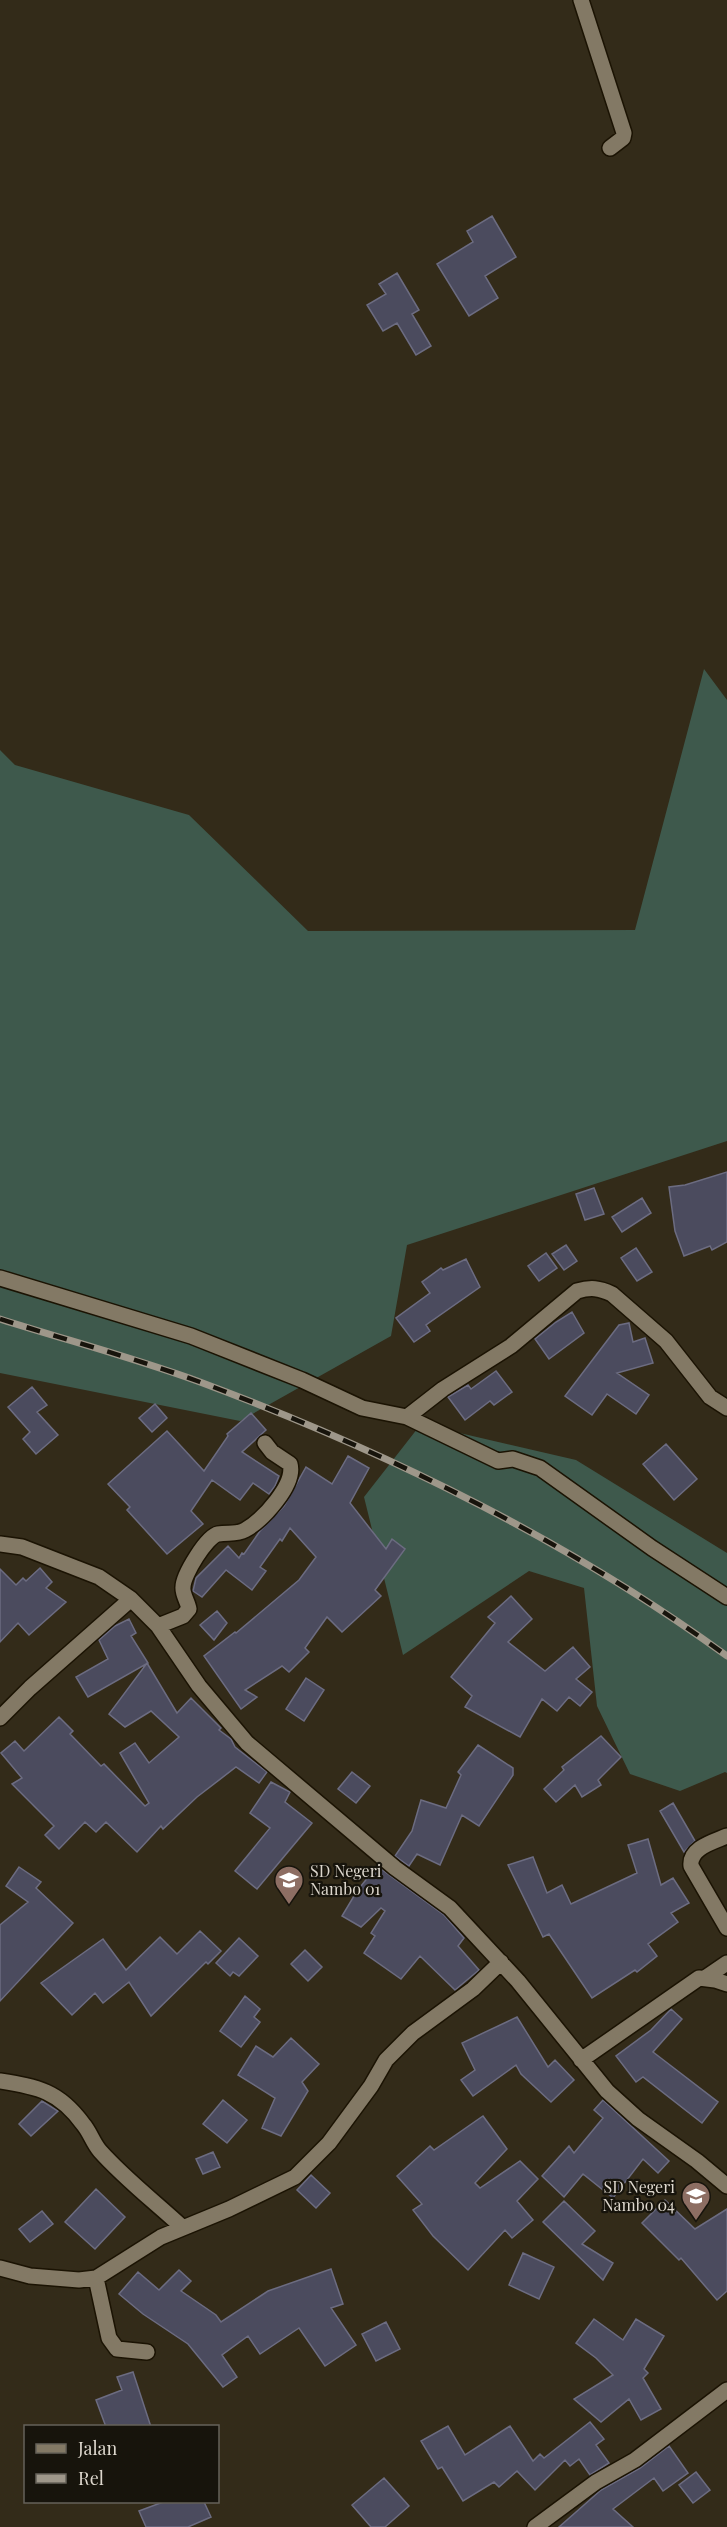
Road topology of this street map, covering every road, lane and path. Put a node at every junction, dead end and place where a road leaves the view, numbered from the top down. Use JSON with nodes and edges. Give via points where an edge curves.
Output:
{"nodes":[{"id":1,"x":581,"y":0,"type":"edge"},
{"id":2,"x":610,"y":148,"type":"dead end"},
{"id":3,"x":0,"y":1278,"type":"edge"},
{"id":4,"x":727,"y":1408,"type":"edge"},
{"id":5,"x":407,"y":1417,"type":"junction"},
{"id":6,"x":265,"y":1443,"type":"dead end"},
{"id":7,"x":0,"y":1544,"type":"edge"},
{"id":8,"x":727,"y":1597,"type":"edge"},
{"id":9,"x":130,"y":1599,"type":"junction"},
{"id":10,"x":158,"y":1626,"type":"junction"},
{"id":11,"x":0,"y":1718,"type":"edge"},
{"id":12,"x":727,"y":1836,"type":"edge"},
{"id":13,"x":727,"y":1928,"type":"edge"},
{"id":14,"x":501,"y":1962,"type":"junction"},
{"id":15,"x":727,"y":1963,"type":"edge"},
{"id":16,"x":705,"y":1978,"type":"junction"},
{"id":17,"x":727,"y":1984,"type":"edge"},
{"id":18,"x":581,"y":2060,"type":"junction"},
{"id":19,"x":0,"y":2081,"type":"edge"},
{"id":20,"x":727,"y":2186,"type":"edge"},
{"id":21,"x":182,"y":2227,"type":"junction"},
{"id":22,"x":0,"y":2268,"type":"edge"},
{"id":23,"x":96,"y":2278,"type":"junction"},
{"id":24,"x":147,"y":2352,"type":"dead end"},
{"id":25,"x":727,"y":2390,"type":"edge"},
{"id":26,"x":535,"y":2527,"type":"edge"}],
"edges":[{"from":1,"to":2,"type":"street","via":[[624,134]]},
{"from":3,"to":5,"type":"street","via":[[191,1336],[362,1408]]},
{"from":4,"to":5,"type":"street","via":[[710,1397],[666,1341],[632,1310],[612,1294],[589,1287],[577,1291],[511,1346]]},
{"from":5,"to":8,"type":"street","via":[[498,1461],[513,1460],[540,1468]]},
{"from":6,"to":10,"type":"street","via":[[290,1464],[291,1478],[257,1522],[238,1534],[217,1534],[208,1539],[182,1585],[189,1609],[183,1616]]},
{"from":7,"to":9,"type":"street","via":[[22,1546],[99,1577]]},
{"from":9,"to":10,"type":"street"},
{"from":9,"to":11,"type":"street"},
{"from":10,"to":14,"type":"street","via":[[199,1686],[247,1743],[395,1868],[450,1908]]},
{"from":12,"to":13,"type":"street","via":[[694,1852],[690,1859]]},
{"from":14,"to":18,"type":"street"},
{"from":14,"to":21,"type":"street","via":[[473,1989],[413,2033],[386,2060],[328,2144],[295,2177]]},
{"from":15,"to":16,"type":"street"},
{"from":16,"to":17,"type":"street"},
{"from":16,"to":18,"type":"street","via":[[691,1982]]},
{"from":18,"to":20,"type":"street","via":[[638,2119]]},
{"from":19,"to":21,"type":"street","via":[[35,2086],[69,2106],[98,2149]]},
{"from":21,"to":23,"type":"street"},
{"from":22,"to":23,"type":"street","via":[[30,2276]]},
{"from":23,"to":24,"type":"street","via":[[109,2338],[117,2349]]},
{"from":25,"to":26,"type":"street","via":[[635,2460]]}]}
